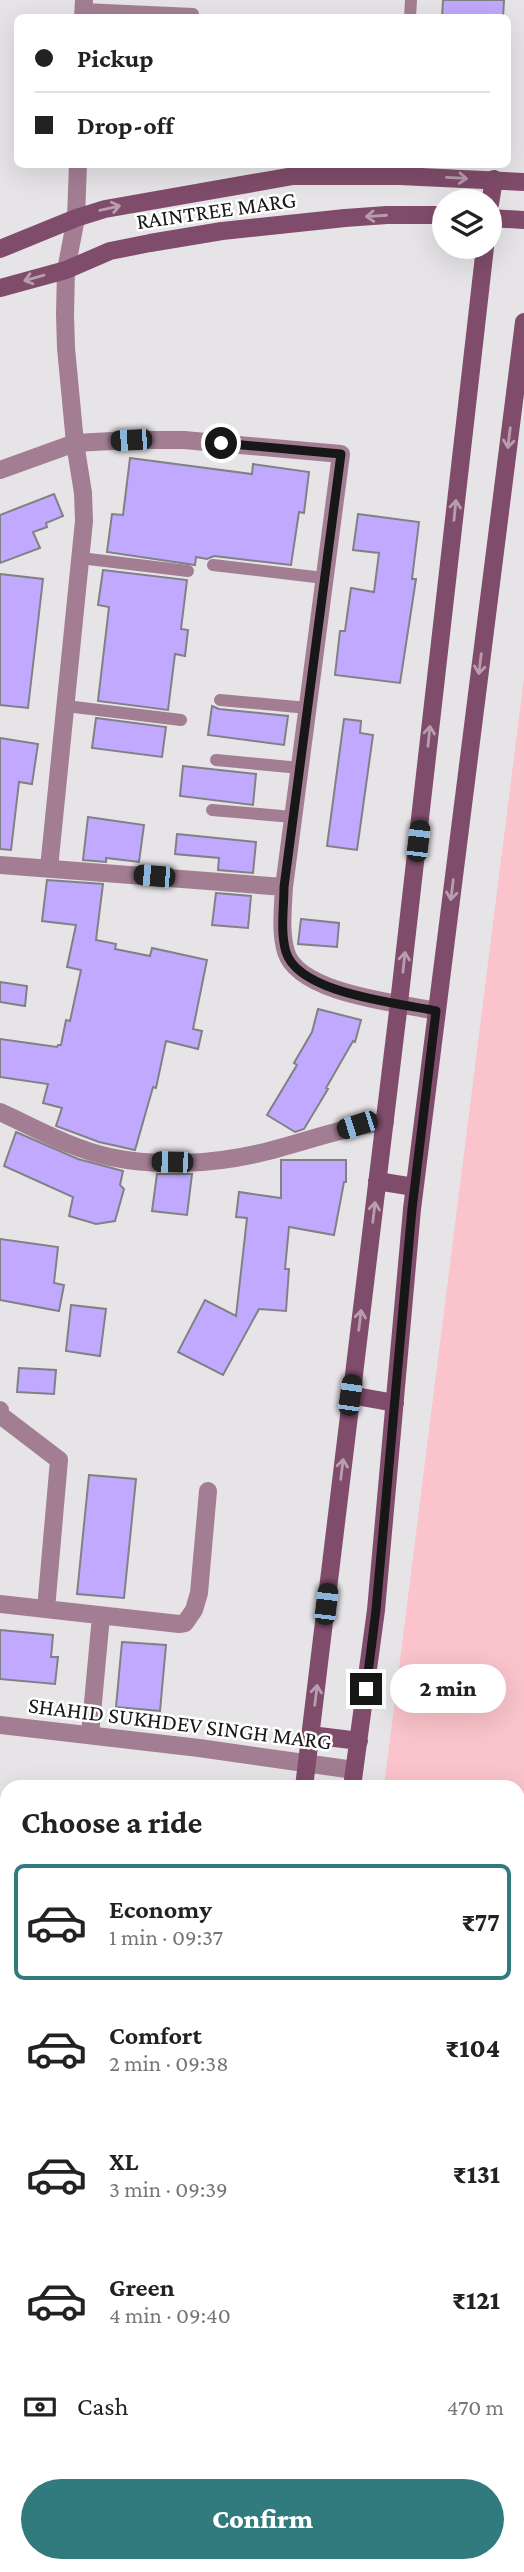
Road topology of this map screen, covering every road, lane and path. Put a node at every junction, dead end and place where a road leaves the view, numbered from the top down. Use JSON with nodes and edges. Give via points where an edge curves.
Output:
{"nodes":[{"id":1,"x":83,"y":9,"type":"edge"},
{"id":2,"x":194,"y":14,"type":"dead end"},
{"id":3,"x":78,"y":168,"type":"edge"},
{"id":4,"x":400,"y":170,"type":"edge"},
{"id":5,"x":494,"y":179,"type":"junction"},
{"id":6,"x":524,"y":182,"type":"edge"},
{"id":7,"x":492,"y":189,"type":"edge"},
{"id":8,"x":432,"y":215,"type":"edge"},
{"id":9,"x":76,"y":218,"type":"junction"},
{"id":10,"x":502,"y":219,"type":"edge"},
{"id":11,"x":524,"y":220,"type":"edge"},
{"id":12,"x":0,"y":249,"type":"edge"},
{"id":13,"x":484,"y":259,"type":"edge"},
{"id":14,"x":66,"y":270,"type":"junction"},
{"id":15,"x":0,"y":288,"type":"edge"},
{"id":16,"x":524,"y":322,"type":"edge"},
{"id":17,"x":75,"y":443,"type":"junction"},
{"id":18,"x":0,"y":470,"type":"edge"},
{"id":19,"x":80,"y":558,"type":"junction"},
{"id":20,"x":213,"y":565,"type":"dead end"},
{"id":21,"x":188,"y":572,"type":"dead end"},
{"id":22,"x":324,"y":578,"type":"junction"},
{"id":23,"x":220,"y":700,"type":"dead end"},
{"id":24,"x":66,"y":706,"type":"junction"},
{"id":25,"x":308,"y":708,"type":"junction"},
{"id":26,"x":181,"y":720,"type":"dead end"},
{"id":27,"x":216,"y":760,"type":"dead end"},
{"id":28,"x":300,"y":768,"type":"junction"},
{"id":29,"x":212,"y":810,"type":"dead end"},
{"id":30,"x":293,"y":817,"type":"junction"},
{"id":31,"x":0,"y":864,"type":"edge"},
{"id":32,"x":49,"y":868,"type":"junction"},
{"id":33,"x":284,"y":887,"type":"junction"},
{"id":34,"x":399,"y":1003,"type":"junction"},
{"id":35,"x":436,"y":1011,"type":"junction"},
{"id":36,"x":0,"y":1112,"type":"edge"},
{"id":37,"x":385,"y":1122,"type":"junction"},
{"id":38,"x":377,"y":1181,"type":"junction"},
{"id":39,"x":415,"y":1187,"type":"junction"},
{"id":40,"x":350,"y":1395,"type":"junction"},
{"id":41,"x":395,"y":1403,"type":"junction"},
{"id":42,"x":0,"y":1410,"type":"edge"},
{"id":43,"x":208,"y":1490,"type":"dead end"},
{"id":44,"x":0,"y":1604,"type":"edge"},
{"id":45,"x":47,"y":1609,"type":"junction"},
{"id":46,"x":101,"y":1616,"type":"junction"},
{"id":47,"x":0,"y":1725,"type":"edge"},
{"id":48,"x":90,"y":1735,"type":"junction"},
{"id":49,"x":311,"y":1735,"type":"junction"},
{"id":50,"x":359,"y":1741,"type":"junction"},
{"id":51,"x":308,"y":1762,"type":"junction"},
{"id":52,"x":353,"y":1778,"type":"edge"},
{"id":53,"x":305,"y":1780,"type":"edge"}],
"edges":[{"from":1,"to":2,"type":"lane"},
{"from":3,"to":9,"type":"street"},
{"from":4,"to":5,"type":"main road","name":"RAINTREE MARG","one_way":true},
{"from":9,"to":4,"type":"main road","name":"RAINTREE MARG","one_way":true,"via":[[293,176]]},
{"from":5,"to":6,"type":"main road","name":"RAINTREE MARG"},
{"from":5,"to":7,"type":"main road"},
{"from":8,"to":14,"type":"main road","name":"RAINTREE MARG","one_way":true,"via":[[387,215],[222,232],[110,251]]},
{"from":9,"to":12,"type":"main road","name":"RAINTREE MARG"},
{"from":9,"to":14,"type":"street"},
{"from":10,"to":11,"type":"main road"},
{"from":34,"to":13,"type":"main road","one_way":true},
{"from":14,"to":15,"type":"main road","name":"RAINTREE MARG","one_way":true},
{"from":14,"to":17,"type":"street","via":[[66,348]]},
{"from":16,"to":35,"type":"main road","one_way":true},
{"from":17,"to":18,"type":"street"},
{"from":17,"to":19,"type":"street","via":[[83,493]]},
{"from":17,"to":22,"type":"street","via":[[184,440],[341,454]]},
{"from":19,"to":21,"type":"lane"},
{"from":19,"to":24,"type":"street"},
{"from":20,"to":22,"type":"lane"},
{"from":22,"to":25,"type":"street"},
{"from":23,"to":25,"type":"lane"},
{"from":24,"to":26,"type":"lane"},
{"from":24,"to":32,"type":"street"},
{"from":25,"to":28,"type":"street"},
{"from":27,"to":28,"type":"lane"},
{"from":28,"to":30,"type":"street"},
{"from":29,"to":30,"type":"lane"},
{"from":30,"to":33,"type":"street"},
{"from":31,"to":32,"type":"street"},
{"from":32,"to":33,"type":"street"},
{"from":33,"to":34,"type":"street","via":[[286,954],[301,973],[332,989]]},
{"from":34,"to":35,"type":"street"},
{"from":34,"to":37,"type":"main road"},
{"from":35,"to":39,"type":"main road"},
{"from":36,"to":37,"type":"street","via":[[96,1153],[140,1162],[257,1153],[357,1125]]},
{"from":37,"to":38,"type":"main road"},
{"from":38,"to":39,"type":"main road"},
{"from":40,"to":38,"type":"main road","one_way":true},
{"from":39,"to":41,"type":"main road"},
{"from":40,"to":41,"type":"main road"},
{"from":49,"to":40,"type":"main road","one_way":true},
{"from":41,"to":50,"type":"main road"},
{"from":42,"to":45,"type":"street","via":[[0,1415],[59,1460]]},
{"from":43,"to":46,"type":"street","via":[[199,1593],[185,1623]]},
{"from":44,"to":45,"type":"street"},
{"from":45,"to":46,"type":"street"},
{"from":46,"to":48,"type":"street"},
{"from":47,"to":48,"type":"street","name":"SHAHID SUKHDEV SINGH MARG"},
{"from":48,"to":51,"type":"street","name":"SHAHID SUKHDEV SINGH MARG"},
{"from":49,"to":50,"type":"main road"},
{"from":49,"to":51,"type":"main road"},
{"from":50,"to":52,"type":"main road"},
{"from":51,"to":52,"type":"street","name":"SHAHID SUKHDEV SINGH MARG"},
{"from":51,"to":53,"type":"main road"}]}
